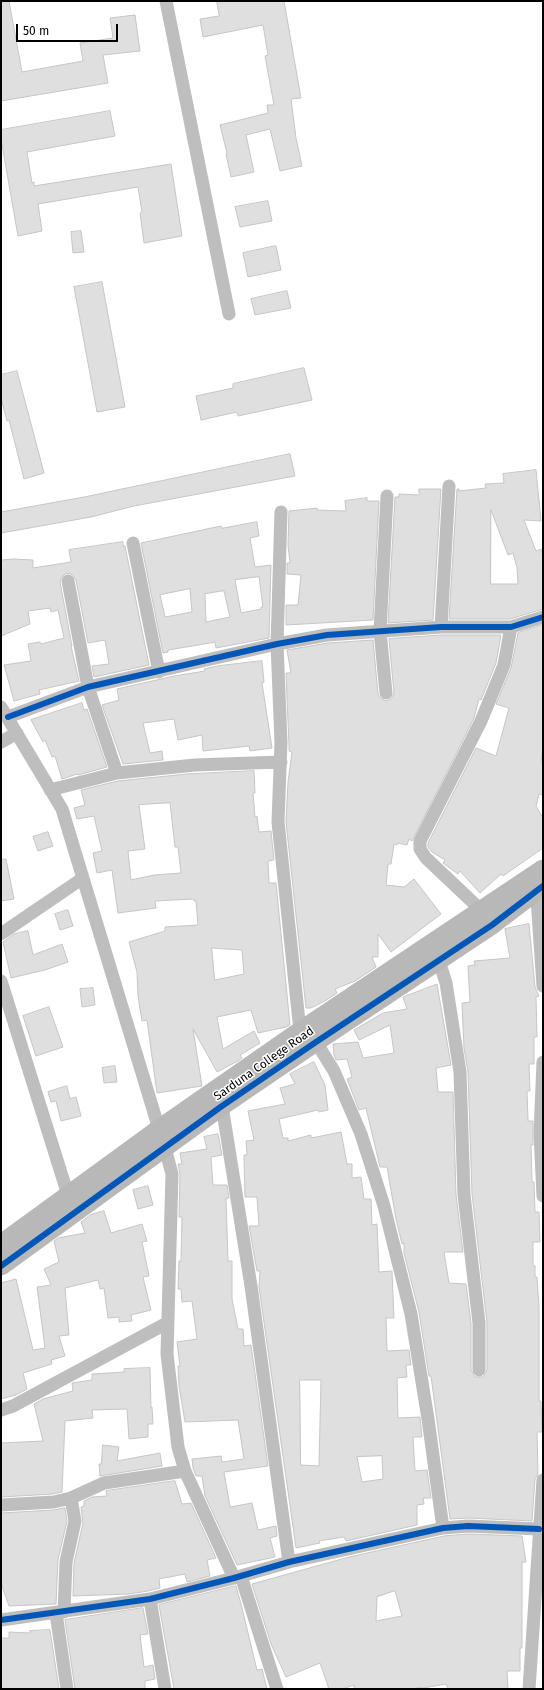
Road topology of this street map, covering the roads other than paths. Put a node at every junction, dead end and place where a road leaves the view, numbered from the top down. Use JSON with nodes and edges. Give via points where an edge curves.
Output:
{"nodes":[{"id":1,"x":166,"y":1,"type":"edge"},
{"id":2,"x":230,"y":314,"type":"dead end"},
{"id":3,"x":449,"y":486,"type":"dead end"},
{"id":4,"x":387,"y":496,"type":"dead end"},
{"id":5,"x":281,"y":512,"type":"dead end"},
{"id":6,"x":133,"y":544,"type":"dead end"},
{"id":7,"x":68,"y":581,"type":"dead end"},
{"id":8,"x":543,"y":617,"type":"edge"},
{"id":9,"x":442,"y":627,"type":"junction"},
{"id":10,"x":511,"y":627,"type":"junction"},
{"id":11,"x":380,"y":631,"type":"junction"},
{"id":12,"x":277,"y":644,"type":"junction"},
{"id":13,"x":159,"y":672,"type":"junction"},
{"id":14,"x":88,"y":687,"type":"junction"},
{"id":15,"x":386,"y":693,"type":"dead end"},
{"id":16,"x":4,"y":712,"type":"edge"},
{"id":17,"x":17,"y":733,"type":"junction"},
{"id":18,"x":1,"y":742,"type":"edge"},
{"id":19,"x":281,"y":762,"type":"junction"},
{"id":20,"x":117,"y":773,"type":"junction"},
{"id":21,"x":50,"y":790,"type":"junction"},
{"id":22,"x":83,"y":878,"type":"junction"},
{"id":23,"x":539,"y":880,"type":"edge"},
{"id":24,"x":481,"y":910,"type":"junction"},
{"id":25,"x":1,"y":934,"type":"edge"},
{"id":26,"x":439,"y":961,"type":"junction"},
{"id":27,"x":1,"y":981,"type":"edge"},
{"id":28,"x":389,"y":983,"type":"junction"},
{"id":29,"x":543,"y":986,"type":"edge"},
{"id":30,"x":300,"y":1031,"type":"junction"},
{"id":31,"x":316,"y":1042,"type":"junction"},
{"id":32,"x":543,"y":1062,"type":"edge"},
{"id":33,"x":222,"y":1106,"type":"junction"},
{"id":34,"x":159,"y":1129,"type":"junction"},
{"id":35,"x":164,"y":1148,"type":"junction"},
{"id":36,"x":68,"y":1195,"type":"junction"},
{"id":37,"x":543,"y":1196,"type":"edge"},
{"id":38,"x":1,"y":1244,"type":"edge"},
{"id":39,"x":1,"y":1266,"type":"edge"},
{"id":40,"x":167,"y":1323,"type":"junction"},
{"id":41,"x":478,"y":1370,"type":"dead end"},
{"id":42,"x":1,"y":1410,"type":"edge"},
{"id":43,"x":185,"y":1471,"type":"junction"},
{"id":44,"x":543,"y":1480,"type":"edge"},
{"id":45,"x":71,"y":1498,"type":"junction"},
{"id":46,"x":1,"y":1505,"type":"edge"},
{"id":47,"x":443,"y":1528,"type":"junction"},
{"id":48,"x":540,"y":1530,"type":"junction"},
{"id":49,"x":289,"y":1562,"type":"junction"},
{"id":50,"x":237,"y":1577,"type":"junction"},
{"id":51,"x":150,"y":1599,"type":"junction"},
{"id":52,"x":60,"y":1612,"type":"junction"},
{"id":53,"x":1,"y":1620,"type":"edge"},
{"id":54,"x":67,"y":1689,"type":"edge"},
{"id":55,"x":166,"y":1689,"type":"edge"},
{"id":56,"x":277,"y":1689,"type":"edge"},
{"id":57,"x":529,"y":1689,"type":"edge"}],
"edges":[{"from":1,"to":2,"type":"street"},
{"from":3,"to":9,"type":"street"},
{"from":4,"to":11,"type":"street"},
{"from":5,"to":12,"type":"street"},
{"from":6,"to":13,"type":"street"},
{"from":7,"to":14,"type":"street"},
{"from":8,"to":10,"type":"street"},
{"from":9,"to":10,"type":"street"},
{"from":9,"to":11,"type":"street"},
{"from":10,"to":24,"type":"street","via":[[504,665],[481,721],[420,841],[420,849],[426,858]]},
{"from":11,"to":12,"type":"street","via":[[327,635]]},
{"from":11,"to":15,"type":"street"},
{"from":12,"to":13,"type":"street"},
{"from":12,"to":19,"type":"street"},
{"from":13,"to":14,"type":"street"},
{"from":14,"to":16,"type":"street"},
{"from":14,"to":20,"type":"street"},
{"from":16,"to":17,"type":"street"},
{"from":17,"to":18,"type":"street"},
{"from":17,"to":21,"type":"street"},
{"from":19,"to":20,"type":"street","via":[[195,765]]},
{"from":19,"to":30,"type":"street","via":[[278,822]]},
{"from":20,"to":21,"type":"street"},
{"from":21,"to":22,"type":"street","via":[[62,809]]},
{"from":22,"to":25,"type":"street"},
{"from":22,"to":34,"type":"street"},
{"from":23,"to":24,"type":"street","name":"Sarduna College Road"},
{"from":23,"to":26,"type":"street","name":"Sarduna College Road","via":[[492,925]]},
{"from":23,"to":29,"type":"street"},
{"from":24,"to":28,"type":"street","name":"Sarduna College Road"},
{"from":26,"to":28,"type":"street","name":"Sarduna College Road"},
{"from":26,"to":41,"type":"street","via":[[446,983],[460,1072],[464,1195],[478,1323]]},
{"from":27,"to":36,"type":"street"},
{"from":28,"to":30,"type":"street","name":"Sarduna College Road"},
{"from":28,"to":31,"type":"street","name":"Sarduna College Road"},
{"from":30,"to":34,"type":"street","name":"Sarduna College Road"},
{"from":31,"to":33,"type":"street","name":"Sarduna College Road"},
{"from":31,"to":47,"type":"street","via":[[334,1071],[361,1134],[384,1206],[411,1314]]},
{"from":32,"to":37,"type":"street","via":[[540,1134]]},
{"from":33,"to":35,"type":"street","name":"Sarduna College Road"},
{"from":33,"to":49,"type":"street","via":[[251,1286]]},
{"from":34,"to":36,"type":"street","name":"Sarduna College Road"},
{"from":35,"to":39,"type":"street","name":"Sarduna College Road"},
{"from":35,"to":40,"type":"street","via":[[172,1174]]},
{"from":36,"to":38,"type":"street","name":"Sarduna College Road"},
{"from":40,"to":42,"type":"street","via":[[13,1406]]},
{"from":40,"to":43,"type":"street","via":[[166,1354],[177,1439]]},
{"from":43,"to":45,"type":"street","via":[[104,1484]]},
{"from":43,"to":50,"type":"street"},
{"from":44,"to":48,"type":"street"},
{"from":45,"to":46,"type":"street","via":[[54,1502]]},
{"from":45,"to":52,"type":"street","via":[[75,1521],[66,1562]]},
{"from":47,"to":48,"type":"street","via":[[468,1526]]},
{"from":47,"to":49,"type":"street"},
{"from":48,"to":57,"type":"street"},
{"from":49,"to":50,"type":"street"},
{"from":50,"to":51,"type":"street"},
{"from":50,"to":56,"type":"street"},
{"from":51,"to":52,"type":"street"},
{"from":51,"to":55,"type":"street"},
{"from":52,"to":53,"type":"street"},
{"from":52,"to":54,"type":"street"}]}
